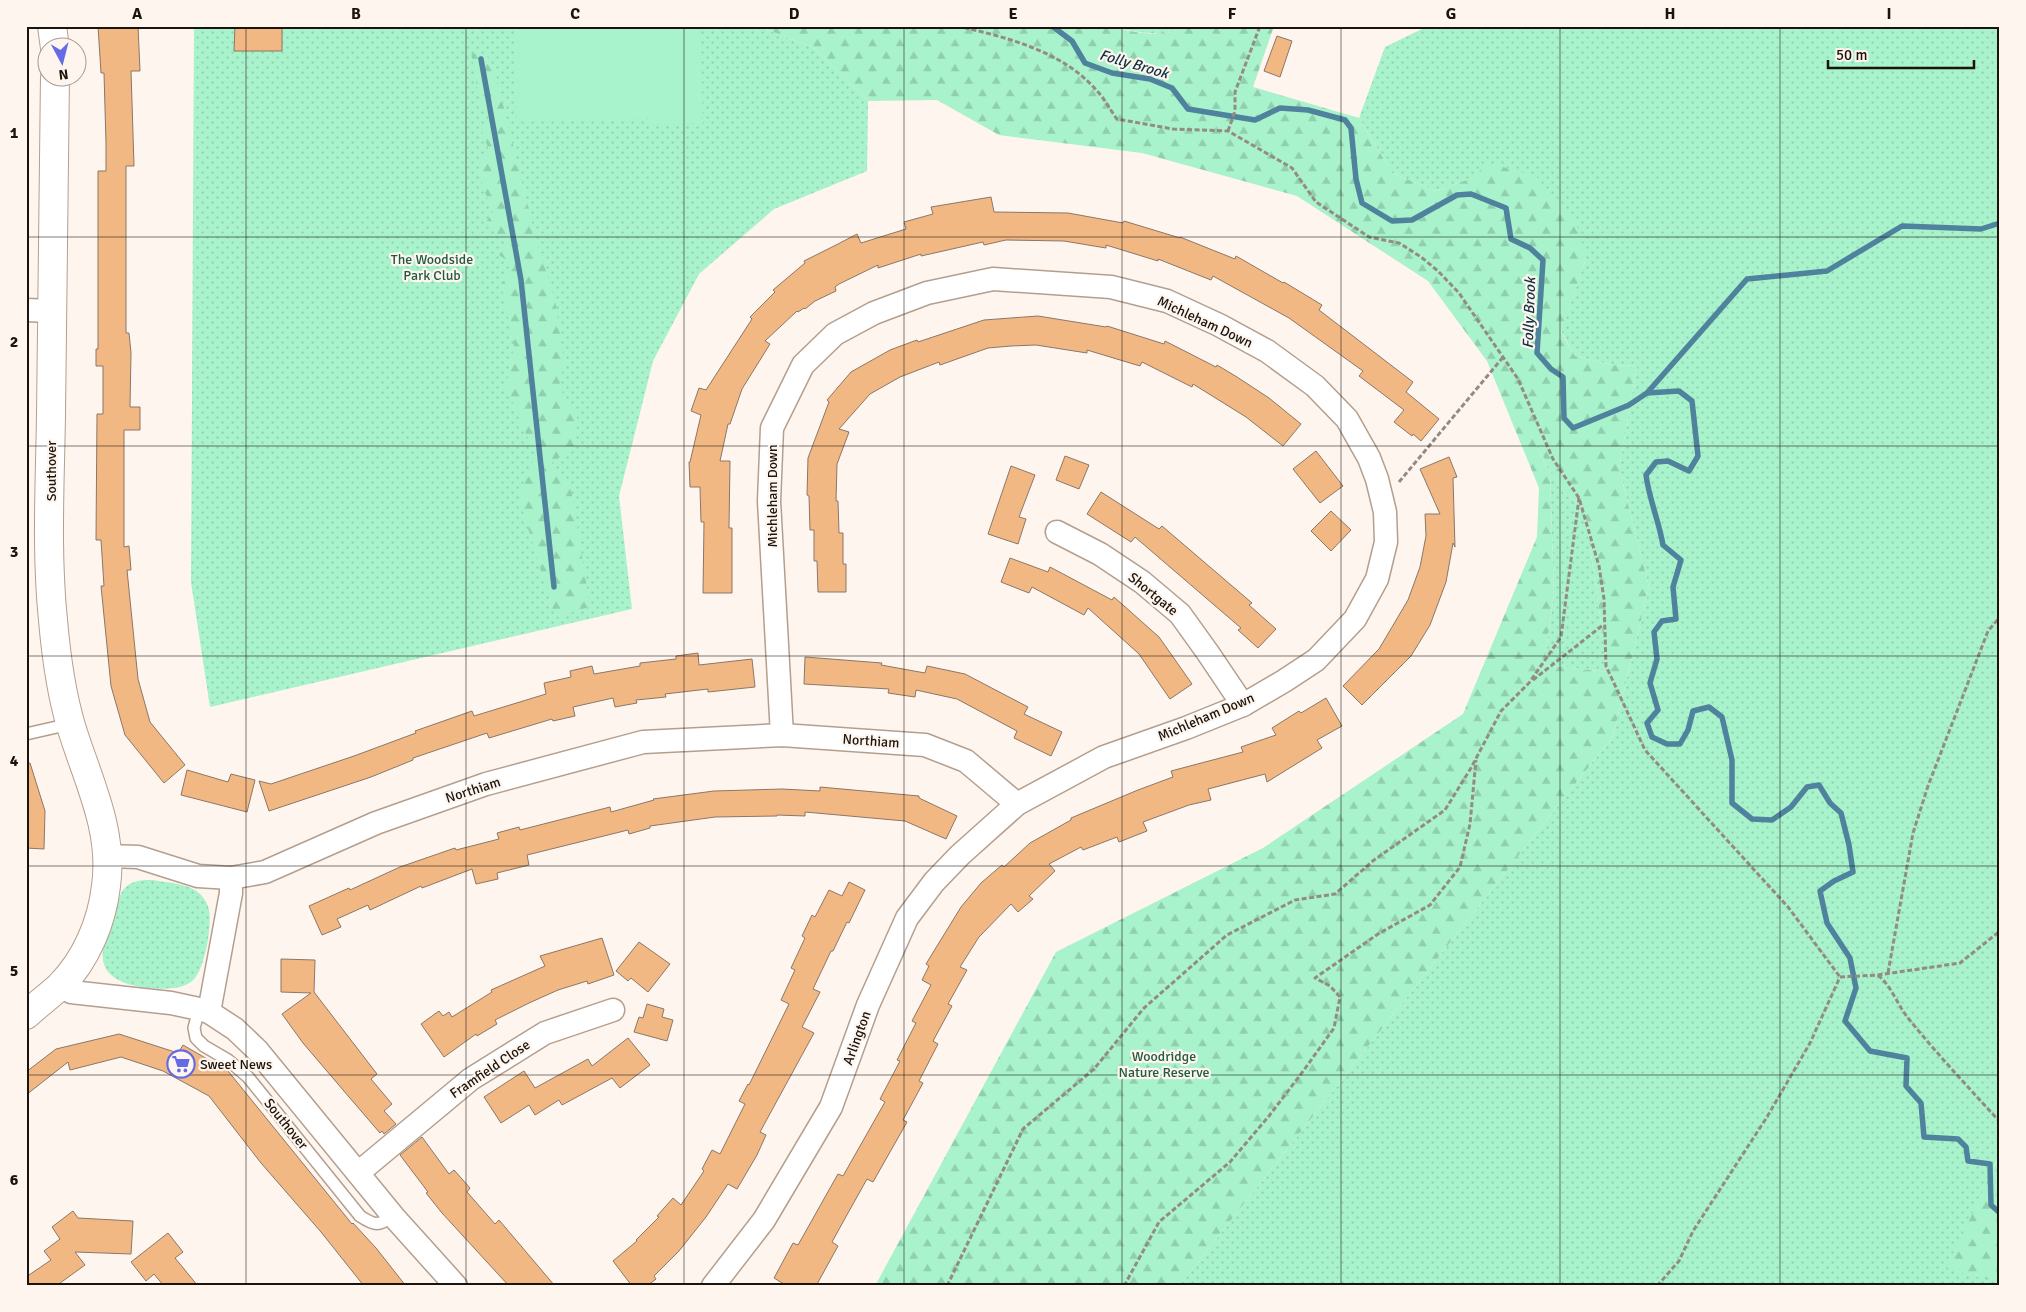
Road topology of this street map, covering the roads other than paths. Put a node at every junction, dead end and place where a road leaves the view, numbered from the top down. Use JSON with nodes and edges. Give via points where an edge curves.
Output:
{"nodes":[{"id":1,"x":54,"y":88,"type":"edge"},
{"id":2,"x":39,"y":310,"type":"edge"},
{"id":3,"x":1057,"y":532,"type":"dead end"},
{"id":4,"x":1243,"y":705,"type":"junction"},
{"id":5,"x":70,"y":724,"type":"junction"},
{"id":6,"x":26,"y":734,"type":"edge"},
{"id":7,"x":782,"y":735,"type":"junction"},
{"id":8,"x":1017,"y":804,"type":"junction"},
{"id":9,"x":108,"y":856,"type":"junction"},
{"id":10,"x":231,"y":878,"type":"junction"},
{"id":11,"x":61,"y":985,"type":"junction"},
{"id":12,"x":613,"y":1010,"type":"dead end"},
{"id":13,"x":204,"y":1011,"type":"junction"},
{"id":14,"x":26,"y":1015,"type":"edge"},
{"id":15,"x":292,"y":1091,"type":"junction"},
{"id":16,"x":273,"y":1107,"type":"junction"},
{"id":17,"x":358,"y":1172,"type":"junction"},
{"id":18,"x":393,"y":1216,"type":"junction"},
{"id":19,"x":456,"y":1286,"type":"edge"},
{"id":20,"x":713,"y":1286,"type":"edge"}],
"edges":[{"from":1,"to":2,"type":"street","name":"Southover"},
{"from":2,"to":5,"type":"street","name":"Southover","via":[[52,617]]},
{"from":3,"to":4,"type":"street","name":"Shortgate","via":[[1100,554],[1142,582],[1180,614]]},
{"from":4,"to":7,"type":"street","name":"Michleham Down","via":[[1316,660],[1355,620],[1377,579],[1386,542],[1385,512],[1369,458],[1347,419],[1315,386],[1267,351],[1167,301],[1111,287],[993,280],[926,293],[874,313],[835,334],[803,365],[772,428],[769,500]]},
{"from":4,"to":8,"type":"street","name":"Michleham Down","via":[[1104,757]]},
{"from":5,"to":6,"type":"lane"},
{"from":5,"to":9,"type":"street","name":"Southover","via":[[103,822]]},
{"from":7,"to":8,"type":"street","name":"Northiam","via":[[925,745],[966,761]]},
{"from":7,"to":10,"type":"street","name":"Northiam","via":[[643,742],[486,784],[376,823],[265,872]]},
{"from":8,"to":20,"type":"street","name":"Arlington","via":[[960,855],[934,882],[907,918],[868,1004],[831,1107],[764,1220]]},
{"from":9,"to":10,"type":"street","name":"Northiam","via":[[138,858],[198,876]]},
{"from":9,"to":11,"type":"street","via":[[102,913],[79,961]]},
{"from":10,"to":13,"type":"street","name":"Southover","via":[[231,893]]},
{"from":11,"to":13,"type":"street","name":"Southover","via":[[71,992],[171,1003]]},
{"from":11,"to":14,"type":"street"},
{"from":12,"to":17,"type":"street","name":"Framfield Close","via":[[545,1033],[471,1079]]},
{"from":13,"to":15,"type":"street","name":"Southover","via":[[234,1029]]},
{"from":13,"to":16,"type":"lane","name":"Southover","via":[[194,1028],[196,1038],[248,1077]]},
{"from":15,"to":16,"type":"lane"},
{"from":15,"to":17,"type":"street","name":"Southover"},
{"from":16,"to":18,"type":"lane","name":"Southover","via":[[360,1216],[371,1224],[382,1224]]},
{"from":17,"to":18,"type":"street","name":"Southover"},
{"from":18,"to":19,"type":"street","name":"Southover"}]}
